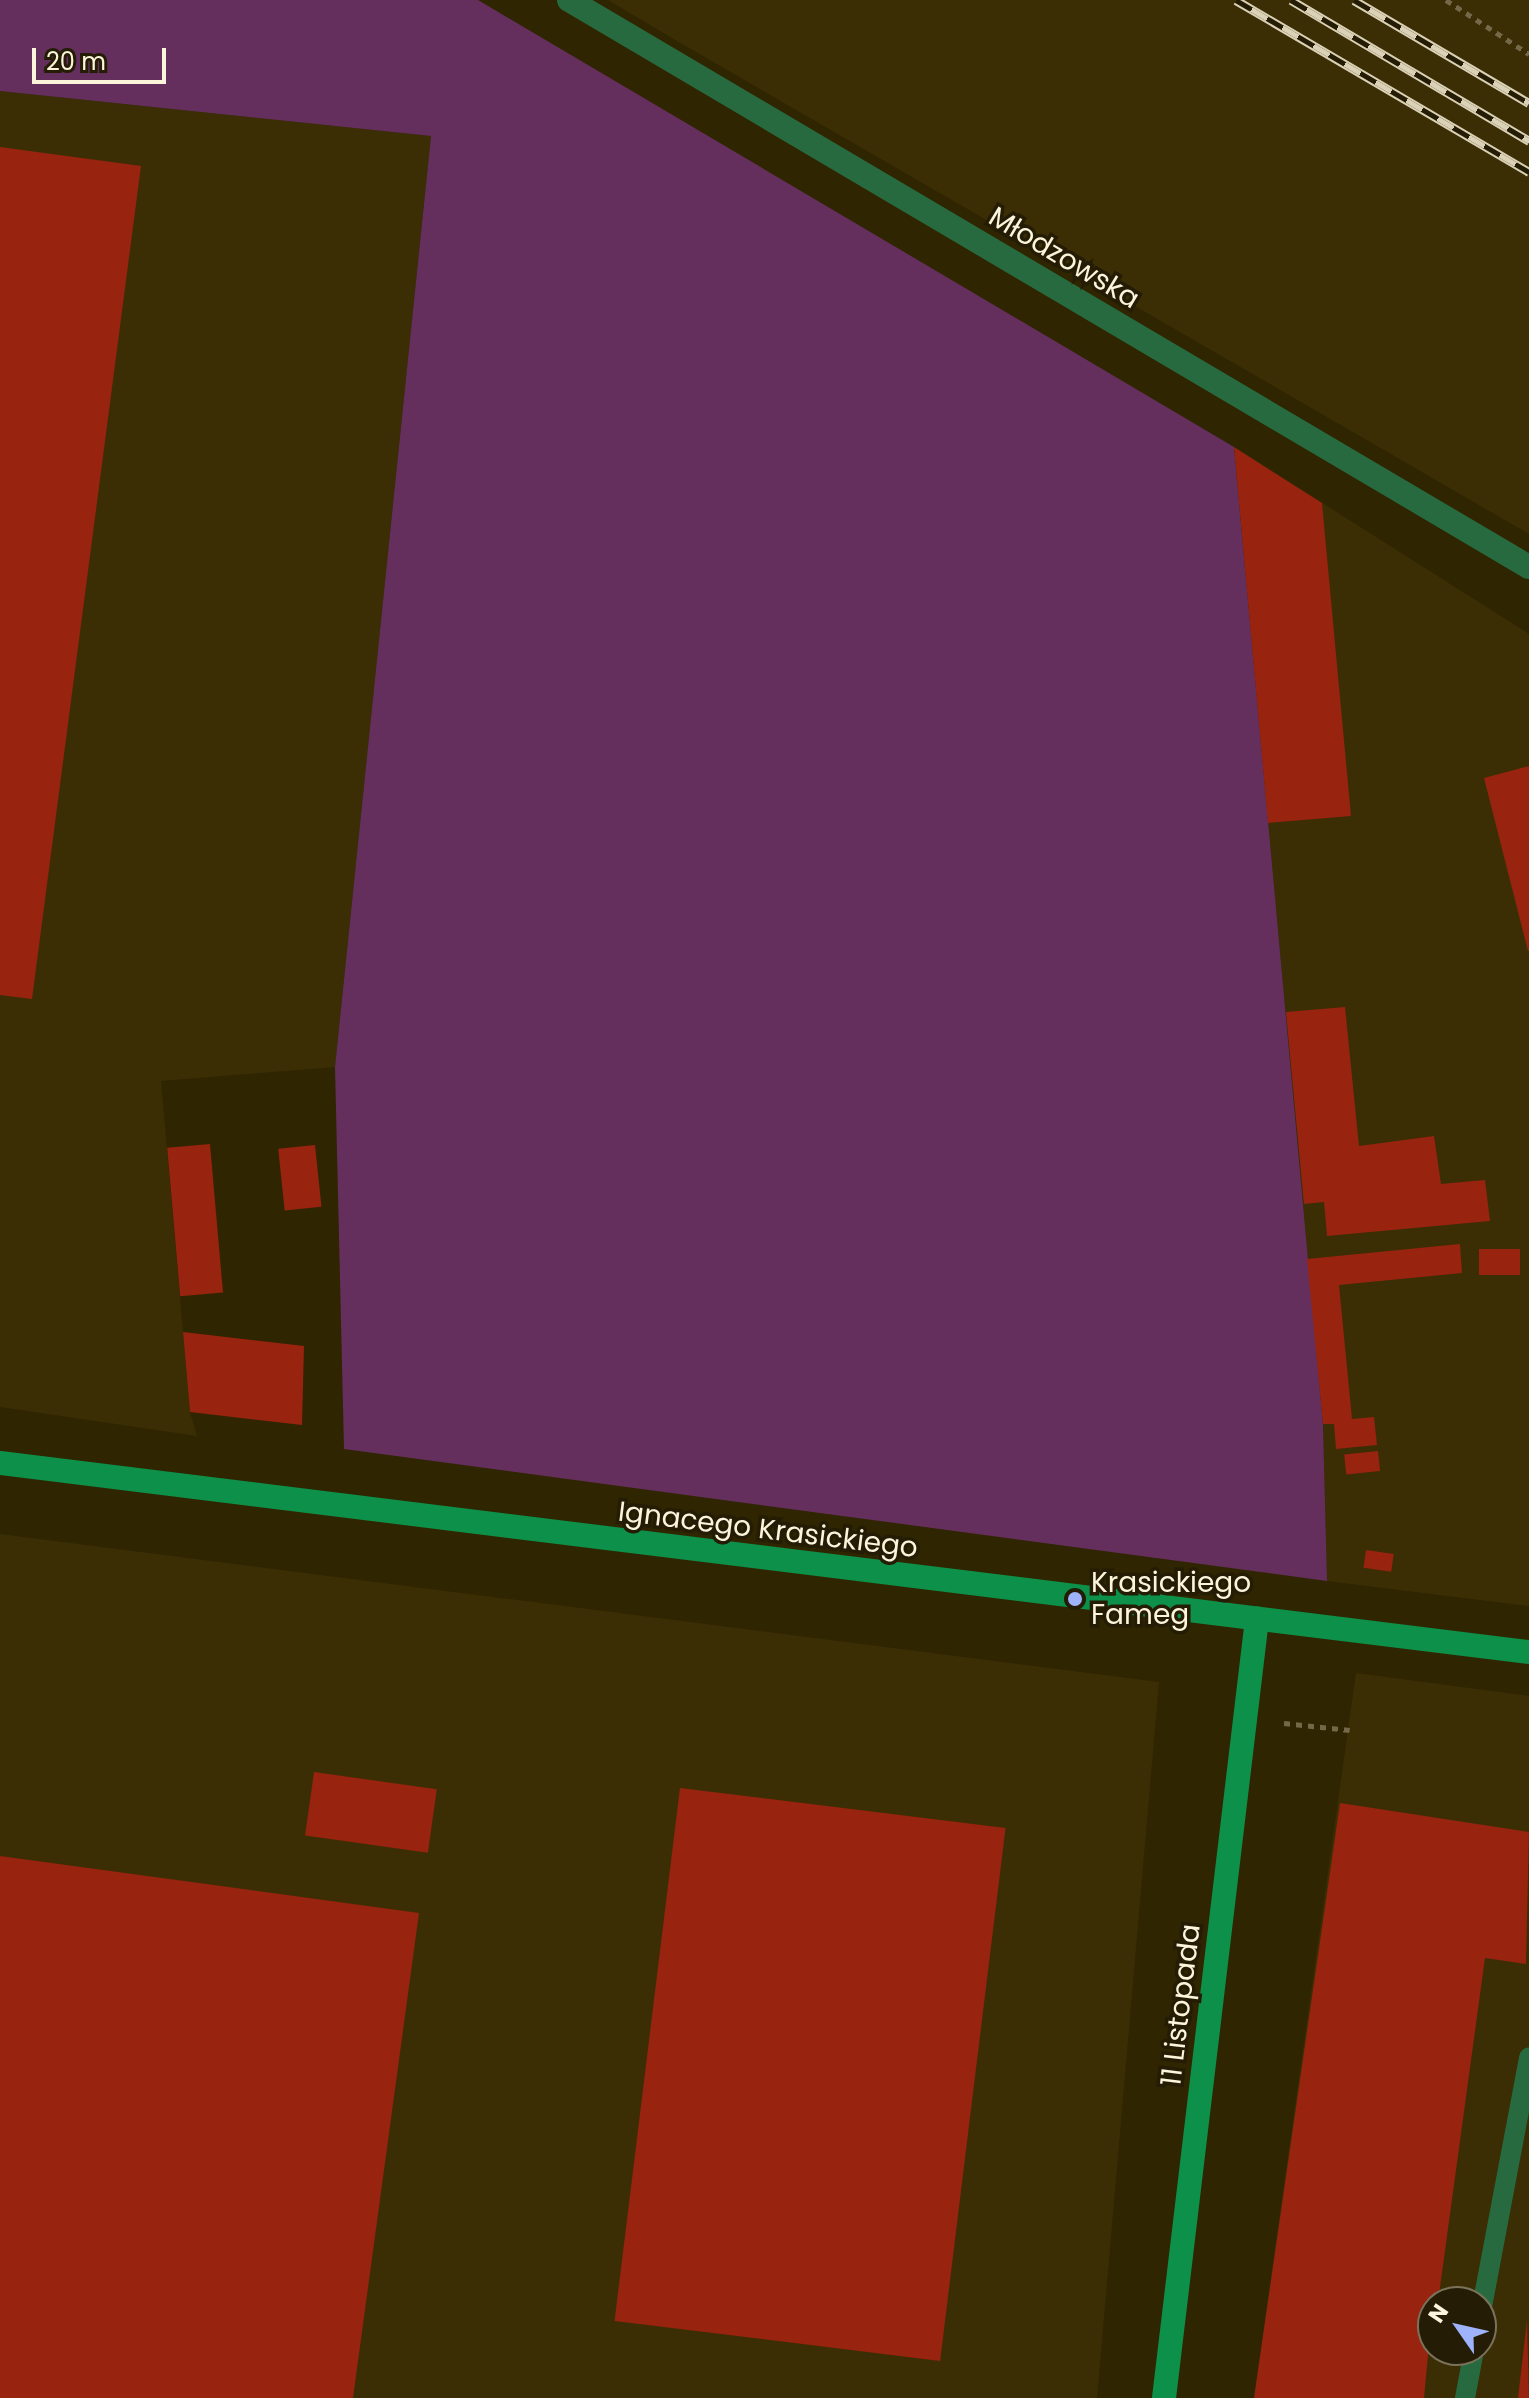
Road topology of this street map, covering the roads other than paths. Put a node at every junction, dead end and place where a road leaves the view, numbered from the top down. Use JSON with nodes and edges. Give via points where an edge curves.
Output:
{"nodes":[{"id":1,"x":569,"y":0,"type":"edge"},
{"id":2,"x":1529,"y":567,"type":"edge"},
{"id":3,"x":0,"y":1463,"type":"edge"},
{"id":4,"x":1257,"y":1619,"type":"junction"},
{"id":5,"x":1529,"y":1652,"type":"edge"},
{"id":6,"x":1529,"y":2057,"type":"edge"},
{"id":7,"x":1486,"y":2286,"type":"edge"},
{"id":8,"x":1471,"y":2366,"type":"edge"},
{"id":9,"x":1164,"y":2398,"type":"edge"},
{"id":10,"x":1465,"y":2398,"type":"edge"}],
"edges":[{"from":1,"to":2,"type":"street","name":"Młodzowska"},
{"from":3,"to":4,"type":"street","name":"Ignacego Krasickiego"},
{"from":4,"to":5,"type":"street","name":"Ignacego Krasickiego"},
{"from":4,"to":9,"type":"street","name":"11 Listopada"},
{"from":6,"to":7,"type":"lane"},
{"from":8,"to":10,"type":"lane"}]}
